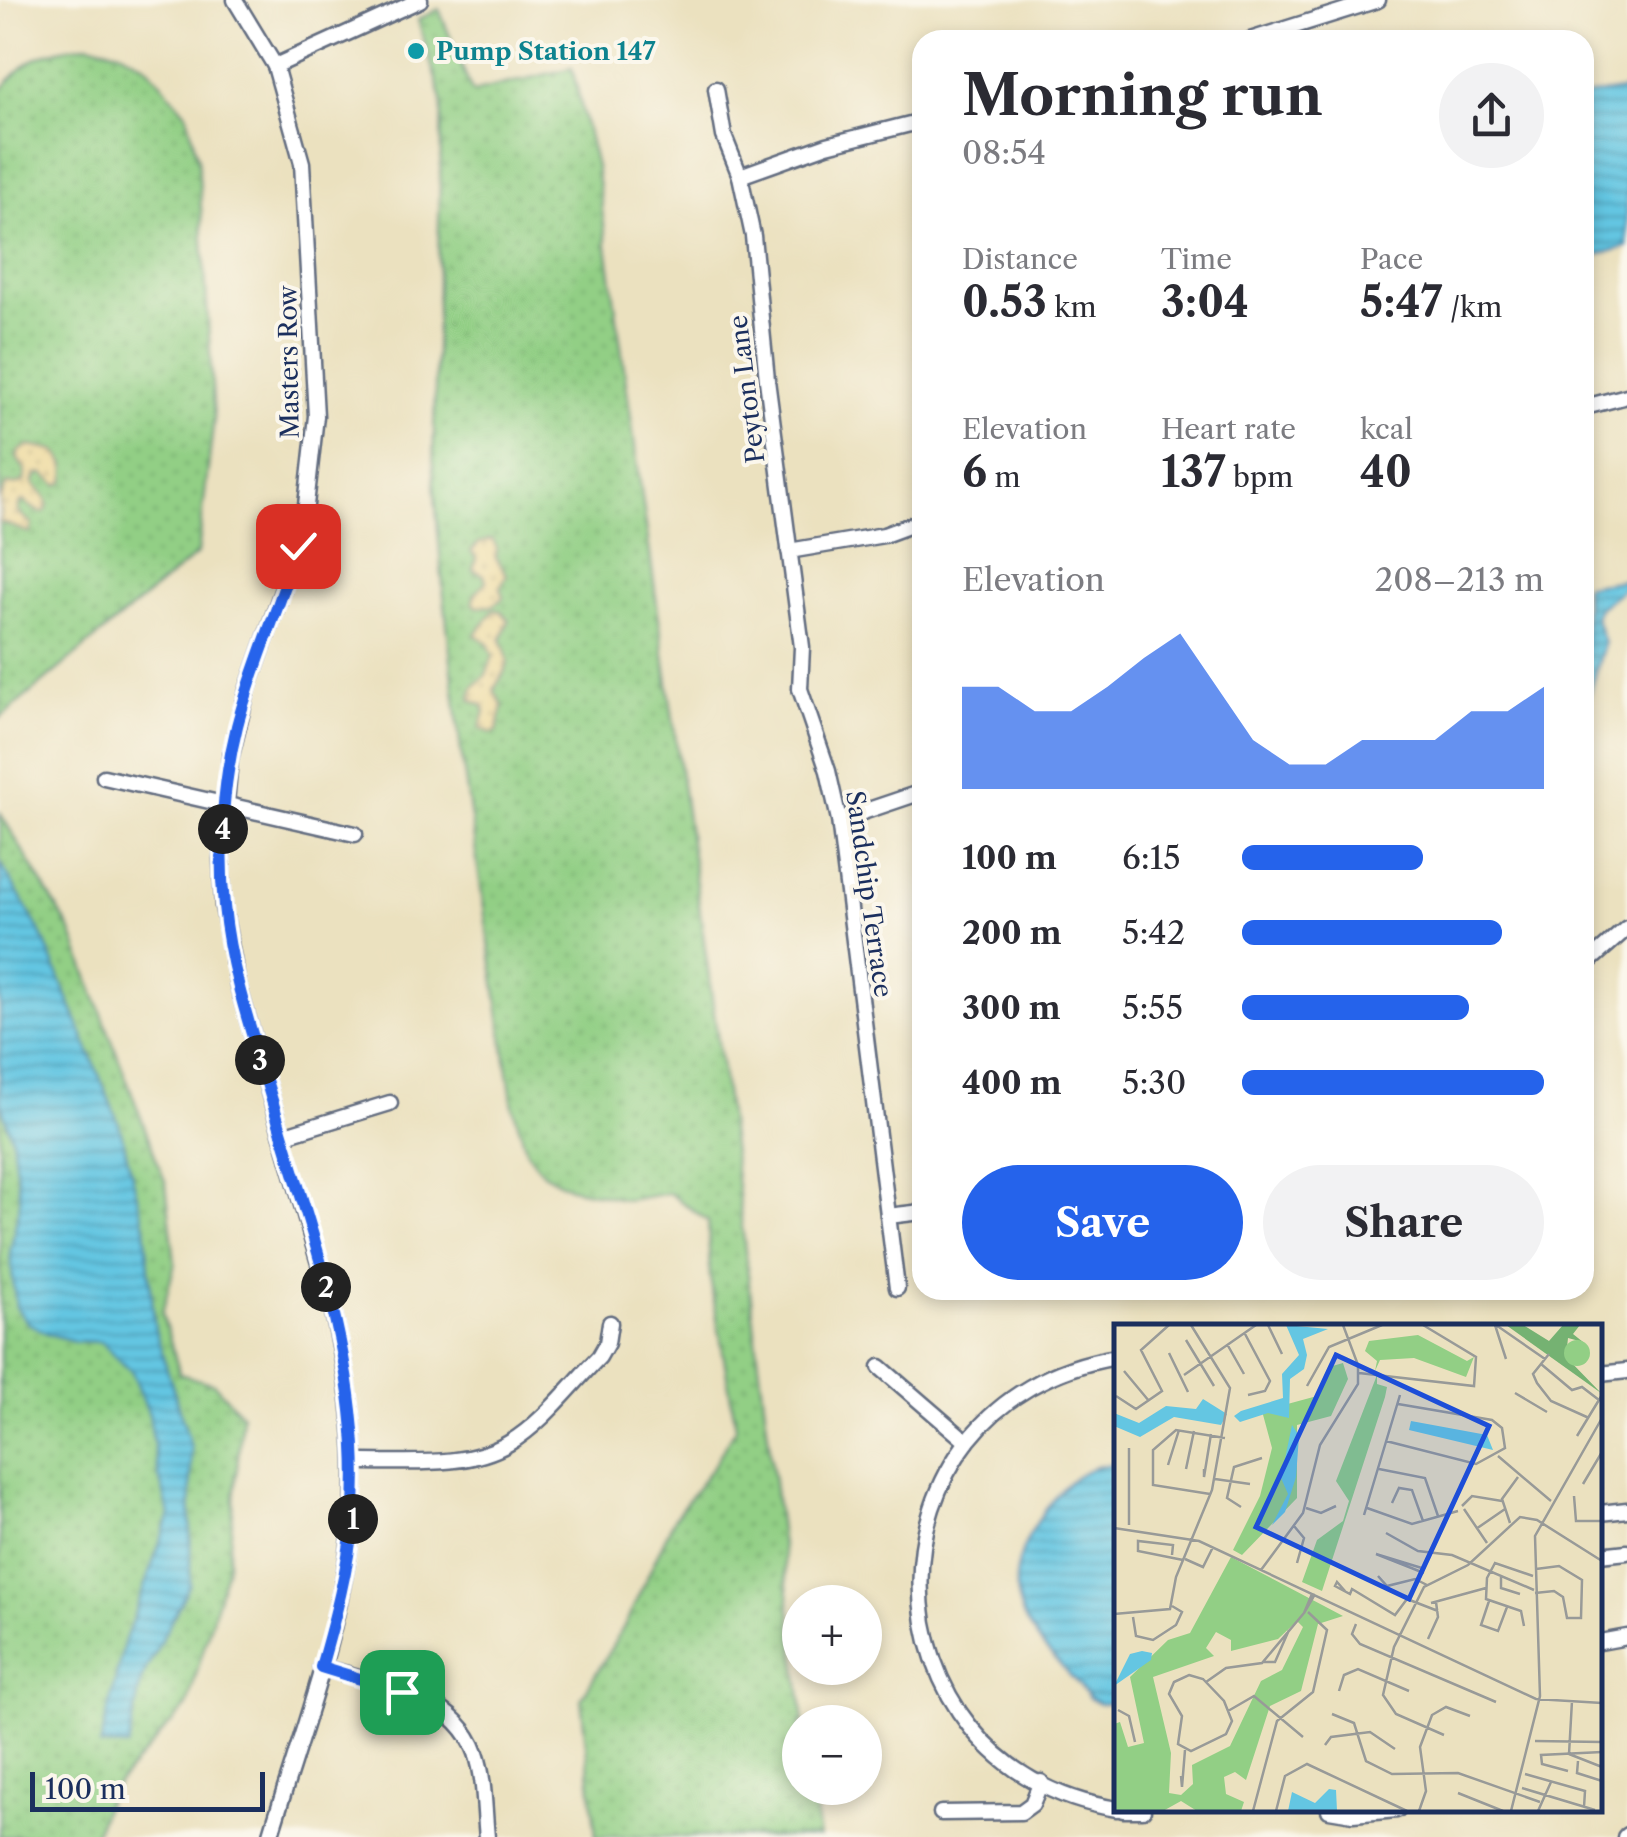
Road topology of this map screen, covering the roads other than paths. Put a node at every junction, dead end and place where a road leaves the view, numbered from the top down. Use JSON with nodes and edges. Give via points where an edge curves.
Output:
{"nodes":[{"id":1,"x":235,"y":0,"type":"edge"},
{"id":2,"x":420,"y":0,"type":"edge"},
{"id":3,"x":1378,"y":0,"type":"edge"},
{"id":4,"x":1282,"y":30,"type":"edge"},
{"id":5,"x":275,"y":66,"type":"junction"},
{"id":6,"x":716,"y":88,"type":"dead end"},
{"id":7,"x":912,"y":124,"type":"edge"},
{"id":8,"x":740,"y":176,"type":"junction"},
{"id":9,"x":1627,"y":396,"type":"edge"},
{"id":10,"x":1594,"y":405,"type":"edge"},
{"id":11,"x":912,"y":525,"type":"edge"},
{"id":12,"x":789,"y":551,"type":"junction"},
{"id":13,"x":800,"y":688,"type":"joint"},
{"id":14,"x":104,"y":777,"type":"dead end"},
{"id":15,"x":912,"y":795,"type":"edge"},
{"id":16,"x":225,"y":806,"type":"junction"},
{"id":17,"x":839,"y":820,"type":"junction"},
{"id":18,"x":355,"y":834,"type":"dead end"},
{"id":19,"x":1627,"y":928,"type":"edge"},
{"id":20,"x":1594,"y":957,"type":"edge"},
{"id":21,"x":390,"y":1103,"type":"dead end"},
{"id":22,"x":282,"y":1136,"type":"junction"},
{"id":23,"x":912,"y":1213,"type":"edge"},
{"id":24,"x":888,"y":1216,"type":"junction"},
{"id":25,"x":897,"y":1288,"type":"dead end"},
{"id":26,"x":610,"y":1322,"type":"dead end"},
{"id":27,"x":1114,"y":1358,"type":"edge"},
{"id":28,"x":880,"y":1367,"type":"dead end"},
{"id":29,"x":1627,"y":1371,"type":"edge"},
{"id":30,"x":1602,"y":1374,"type":"edge"},
{"id":31,"x":967,"y":1442,"type":"junction"},
{"id":32,"x":355,"y":1462,"type":"junction"},
{"id":33,"x":1627,"y":1510,"type":"edge"},
{"id":34,"x":1602,"y":1513,"type":"edge"},
{"id":35,"x":1627,"y":1552,"type":"edge"},
{"id":36,"x":1602,"y":1554,"type":"edge"},
{"id":37,"x":1627,"y":1637,"type":"edge"},
{"id":38,"x":1602,"y":1642,"type":"edge"},
{"id":39,"x":321,"y":1667,"type":"junction"},
{"id":40,"x":1041,"y":1782,"type":"junction"},
{"id":41,"x":1114,"y":1808,"type":"edge"},
{"id":42,"x":942,"y":1812,"type":"dead end"},
{"id":43,"x":1341,"y":1812,"type":"edge"},
{"id":44,"x":1390,"y":1812,"type":"edge"},
{"id":45,"x":270,"y":1837,"type":"edge"},
{"id":46,"x":487,"y":1837,"type":"edge"}],
"edges":[{"from":1,"to":5,"type":"street","name":"Masters Row"},
{"from":2,"to":5,"type":"street"},
{"from":3,"to":4,"type":"street"},
{"from":5,"to":16,"type":"street","name":"Masters Row","via":[[302,163],[316,416],[298,546],[237,726]]},
{"from":6,"to":8,"type":"street","name":"Peyton Lane"},
{"from":7,"to":8,"type":"street"},
{"from":8,"to":12,"type":"street","name":"Peyton Lane","via":[[753,236]]},
{"from":9,"to":10,"type":"street"},
{"from":11,"to":12,"type":"street"},
{"from":12,"to":13,"type":"street","name":"Peyton Lane","via":[[802,647]]},
{"from":13,"to":17,"type":"street","name":"Sandchip Terrace"},
{"from":14,"to":16,"type":"street"},
{"from":15,"to":17,"type":"street"},
{"from":16,"to":18,"type":"street"},
{"from":16,"to":22,"type":"street","name":"Masters Row","via":[[221,859],[229,946]]},
{"from":17,"to":24,"type":"street","name":"Sandchip Terrace"},
{"from":19,"to":20,"type":"street"},
{"from":21,"to":22,"type":"street"},
{"from":22,"to":32,"type":"street","name":"Masters Row","via":[[344,1362]]},
{"from":23,"to":24,"type":"street"},
{"from":24,"to":25,"type":"street","name":"Sandchip Terrace"},
{"from":26,"to":32,"type":"street","via":[[600,1357],[508,1444],[454,1460]]},
{"from":27,"to":31,"type":"street","via":[[1074,1366],[1024,1390]]},
{"from":28,"to":31,"type":"street"},
{"from":29,"to":30,"type":"street"},
{"from":31,"to":40,"type":"street","via":[[926,1522],[924,1623],[940,1675],[971,1726],[1009,1763]]},
{"from":32,"to":39,"type":"street","name":"Masters Row","via":[[346,1569]]},
{"from":33,"to":34,"type":"street"},
{"from":35,"to":36,"type":"street"},
{"from":37,"to":38,"type":"street"},
{"from":39,"to":45,"type":"street","name":"Masters Row"},
{"from":39,"to":46,"type":"street","via":[[424,1699],[450,1714],[475,1751]]},
{"from":40,"to":41,"type":"street"},
{"from":40,"to":42,"type":"street","via":[[1021,1812]]},
{"from":43,"to":44,"type":"street"}]}
